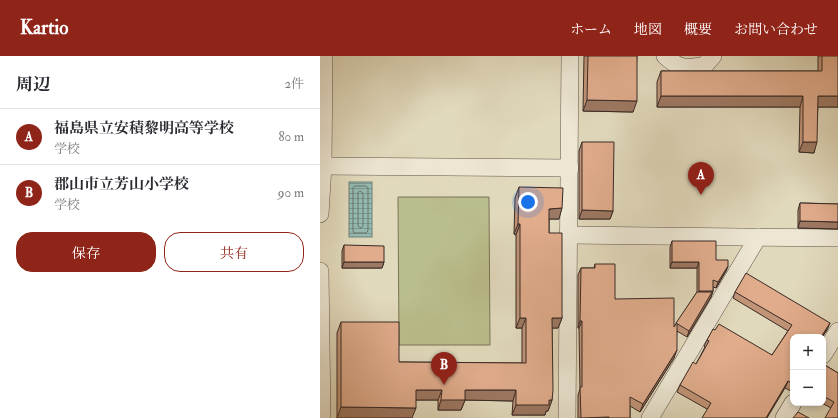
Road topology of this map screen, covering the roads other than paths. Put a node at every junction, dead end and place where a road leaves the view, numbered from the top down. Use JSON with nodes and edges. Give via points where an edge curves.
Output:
{"nodes":[{"id":1,"x":324,"y":56,"type":"edge"},
{"id":2,"x":570,"y":56,"type":"edge"},
{"id":3,"x":665,"y":56,"type":"edge"},
{"id":4,"x":713,"y":56,"type":"edge"},
{"id":5,"x":321,"y":166,"type":"edge"},
{"id":6,"x":570,"y":168,"type":"junction"},
{"id":7,"x":320,"y":214,"type":"edge"},
{"id":8,"x":568,"y":236,"type":"junction"},
{"id":9,"x":758,"y":237,"type":"junction"},
{"id":10,"x":838,"y":238,"type":"edge"},
{"id":11,"x":320,"y":271,"type":"edge"},
{"id":12,"x":838,"y":331,"type":"edge"},
{"id":13,"x":826,"y":350,"type":"edge"},
{"id":14,"x":791,"y":406,"type":"edge"},
{"id":15,"x":322,"y":418,"type":"edge"},
{"id":16,"x":567,"y":418,"type":"edge"},
{"id":17,"x":650,"y":418,"type":"edge"},
{"id":18,"x":784,"y":418,"type":"edge"}],
"edges":[{"from":1,"to":5,"type":"street"},
{"from":2,"to":6,"type":"street"},
{"from":3,"to":4,"type":"street","via":[[674,64],[685,68],[705,65]]},
{"from":5,"to":6,"type":"street"},
{"from":5,"to":7,"type":"street"},
{"from":6,"to":8,"type":"street"},
{"from":8,"to":9,"type":"street"},
{"from":8,"to":16,"type":"street"},
{"from":9,"to":10,"type":"street"},
{"from":9,"to":17,"type":"street"},
{"from":11,"to":15,"type":"street"},
{"from":12,"to":13,"type":"street"},
{"from":14,"to":18,"type":"street"}]}
